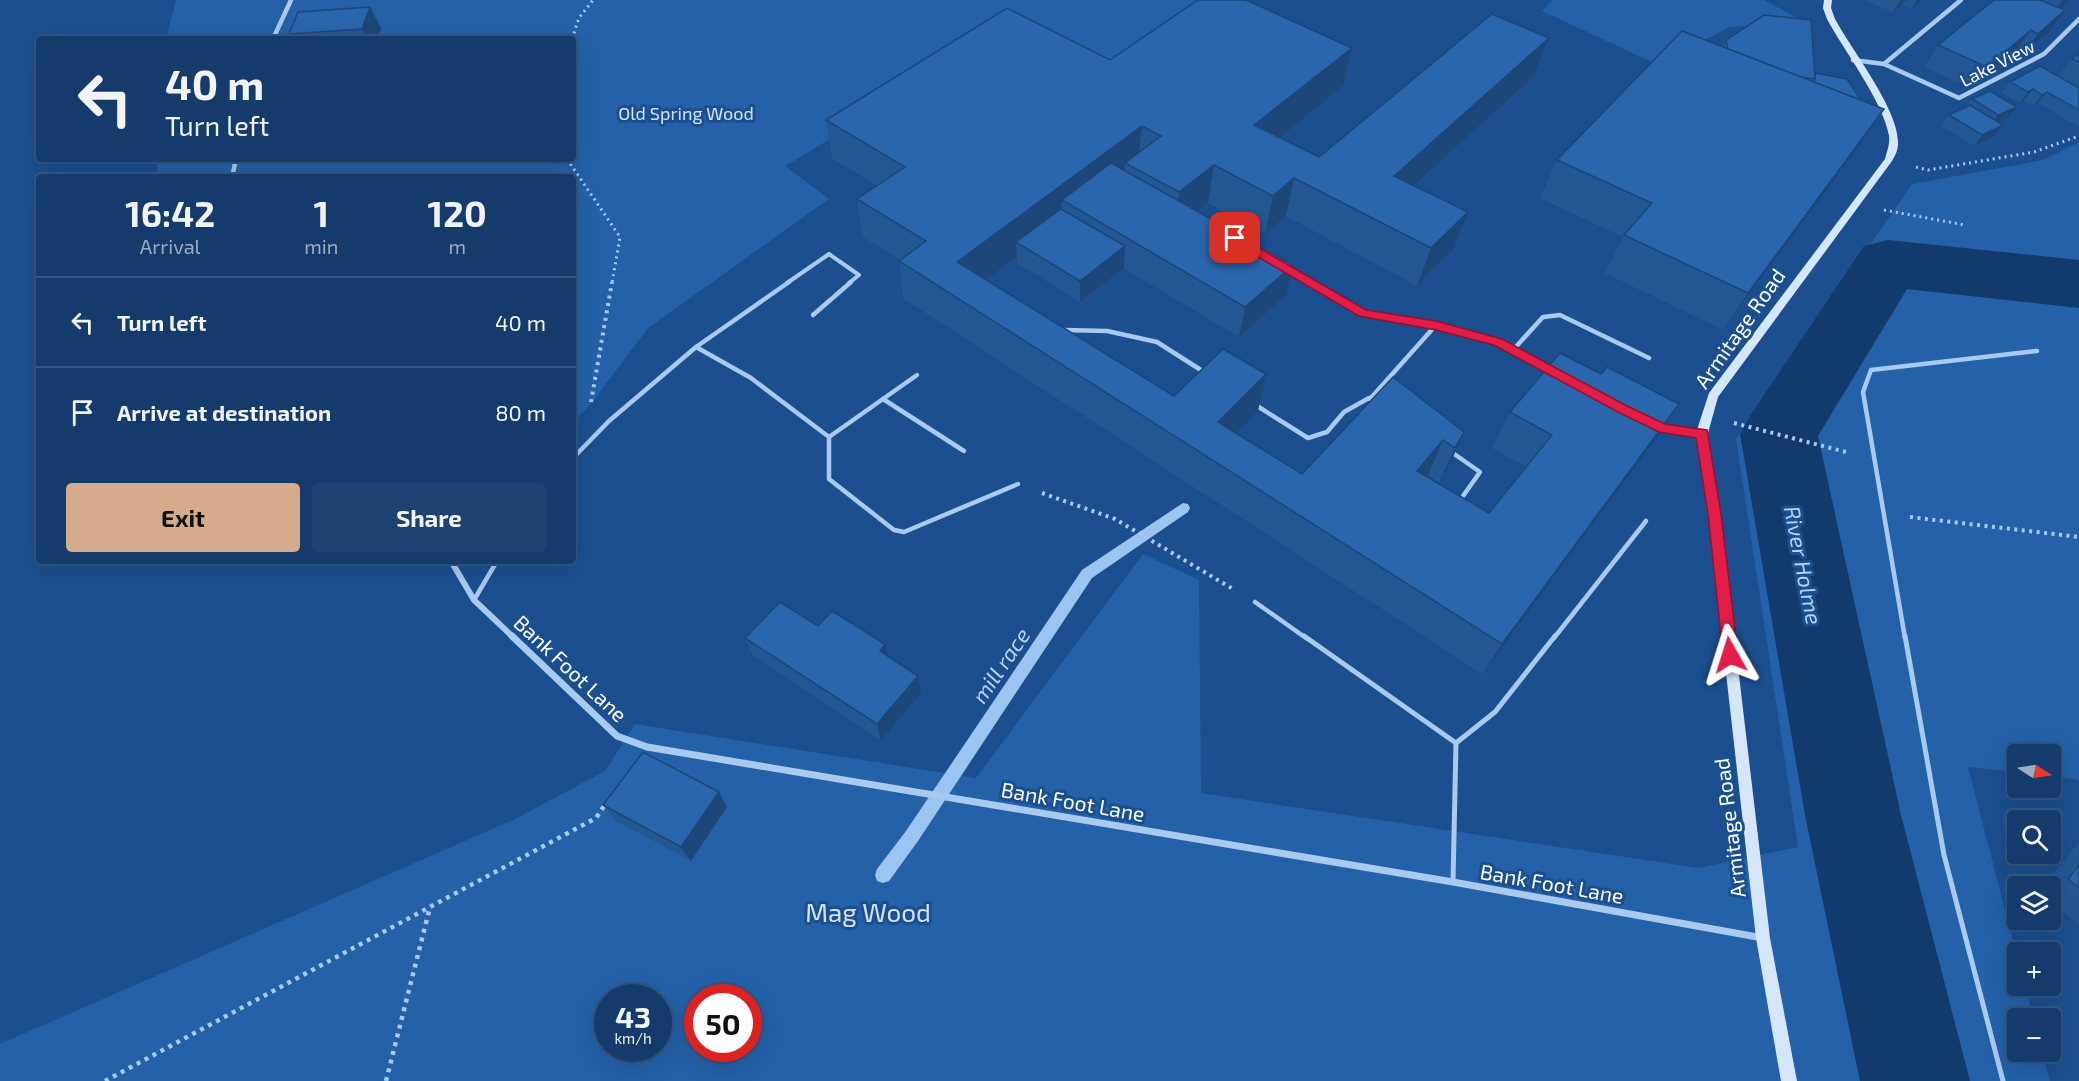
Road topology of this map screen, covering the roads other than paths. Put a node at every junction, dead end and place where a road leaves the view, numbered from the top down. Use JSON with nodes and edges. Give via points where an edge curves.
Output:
{"nodes":[{"id":1,"x":291,"y":0,"type":"edge"},
{"id":2,"x":1828,"y":0,"type":"edge"},
{"id":3,"x":1961,"y":0,"type":"edge"},
{"id":4,"x":2079,"y":19,"type":"edge"},
{"id":5,"x":274,"y":36,"type":"edge"},
{"id":6,"x":1853,"y":60,"type":"junction"},
{"id":7,"x":1884,"y":64,"type":"junction"},
{"id":8,"x":1284,"y":267,"type":"edge"},
{"id":9,"x":813,"y":315,"type":"dead end"},
{"id":10,"x":1436,"y":325,"type":"junction"},
{"id":11,"x":1059,"y":329,"type":"edge"},
{"id":12,"x":696,"y":347,"type":"junction"},
{"id":13,"x":1513,"y":350,"type":"junction"},
{"id":14,"x":2037,"y":351,"type":"dead end"},
{"id":15,"x":1649,"y":358,"type":"dead end"},
{"id":16,"x":1553,"y":372,"type":"edge"},
{"id":17,"x":1207,"y":374,"type":"edge"},
{"id":18,"x":917,"y":375,"type":"dead end"},
{"id":19,"x":1369,"y":398,"type":"junction"},
{"id":20,"x":883,"y":399,"type":"junction"},
{"id":21,"x":1247,"y":399,"type":"edge"},
{"id":22,"x":1378,"y":404,"type":"edge"},
{"id":23,"x":1653,"y":423,"type":"edge"},
{"id":24,"x":1702,"y":434,"type":"junction"},
{"id":25,"x":829,"y":437,"type":"junction"},
{"id":26,"x":1444,"y":447,"type":"edge"},
{"id":27,"x":964,"y":451,"type":"dead end"},
{"id":28,"x":576,"y":455,"type":"edge"},
{"id":29,"x":1018,"y":484,"type":"road end"},
{"id":30,"x":1462,"y":496,"type":"edge"},
{"id":31,"x":1646,"y":520,"type":"dead end"},
{"id":32,"x":453,"y":564,"type":"edge"},
{"id":33,"x":495,"y":564,"type":"edge"},
{"id":34,"x":474,"y":600,"type":"junction"},
{"id":35,"x":1255,"y":602,"type":"road end"},
{"id":36,"x":1456,"y":743,"type":"junction"},
{"id":37,"x":1453,"y":882,"type":"junction"},
{"id":38,"x":1763,"y":938,"type":"junction"},
{"id":39,"x":1789,"y":1081,"type":"edge"},
{"id":40,"x":2003,"y":1081,"type":"edge"}],
"edges":[{"from":1,"to":5,"type":"street"},
{"from":2,"to":6,"type":"main road","via":[[1826,8]]},
{"from":3,"to":7,"type":"street"},
{"from":4,"to":7,"type":"street","name":"Lake View","via":[[2044,54],[1959,98]]},
{"from":6,"to":7,"type":"street"},
{"from":6,"to":24,"type":"main road","name":"Armitage Road","via":[[1888,115],[1895,145],[1889,159],[1713,396]]},
{"from":8,"to":10,"type":"lane","via":[[1363,313]]},
{"from":9,"to":12,"type":"lane","via":[[859,274],[829,254]]},
{"from":10,"to":13,"type":"lane"},
{"from":10,"to":19,"type":"lane"},
{"from":11,"to":17,"type":"lane","via":[[1107,331],[1157,342]]},
{"from":12,"to":25,"type":"lane","via":[[751,378]]},
{"from":12,"to":28,"type":"lane","via":[[609,421]]},
{"from":13,"to":15,"type":"lane","via":[[1543,317],[1560,315]]},
{"from":13,"to":16,"type":"lane"},
{"from":14,"to":40,"type":"lane","via":[[1871,370],[1863,392],[1881,513],[1944,855]]},
{"from":18,"to":20,"type":"lane"},
{"from":19,"to":21,"type":"lane","via":[[1344,412],[1327,432],[1308,438]]},
{"from":19,"to":22,"type":"lane"},
{"from":20,"to":25,"type":"lane"},
{"from":20,"to":27,"type":"lane"},
{"from":23,"to":24,"type":"lane"},
{"from":24,"to":38,"type":"main road","name":"Armitage Road"},
{"from":25,"to":29,"type":"lane","via":[[829,479],[894,530],[904,532]]},
{"from":26,"to":30,"type":"lane","via":[[1480,472]]},
{"from":31,"to":36,"type":"lane","via":[[1495,712]]},
{"from":32,"to":34,"type":"street","name":"Bank Foot Lane"},
{"from":33,"to":34,"type":"lane"},
{"from":34,"to":37,"type":"street","name":"Bank Foot Lane","via":[[617,736],[647,747]]},
{"from":35,"to":36,"type":"lane"},
{"from":36,"to":37,"type":"lane"},
{"from":37,"to":38,"type":"street","name":"Bank Foot Lane"},
{"from":38,"to":39,"type":"main road","name":"Armitage Road"}]}
